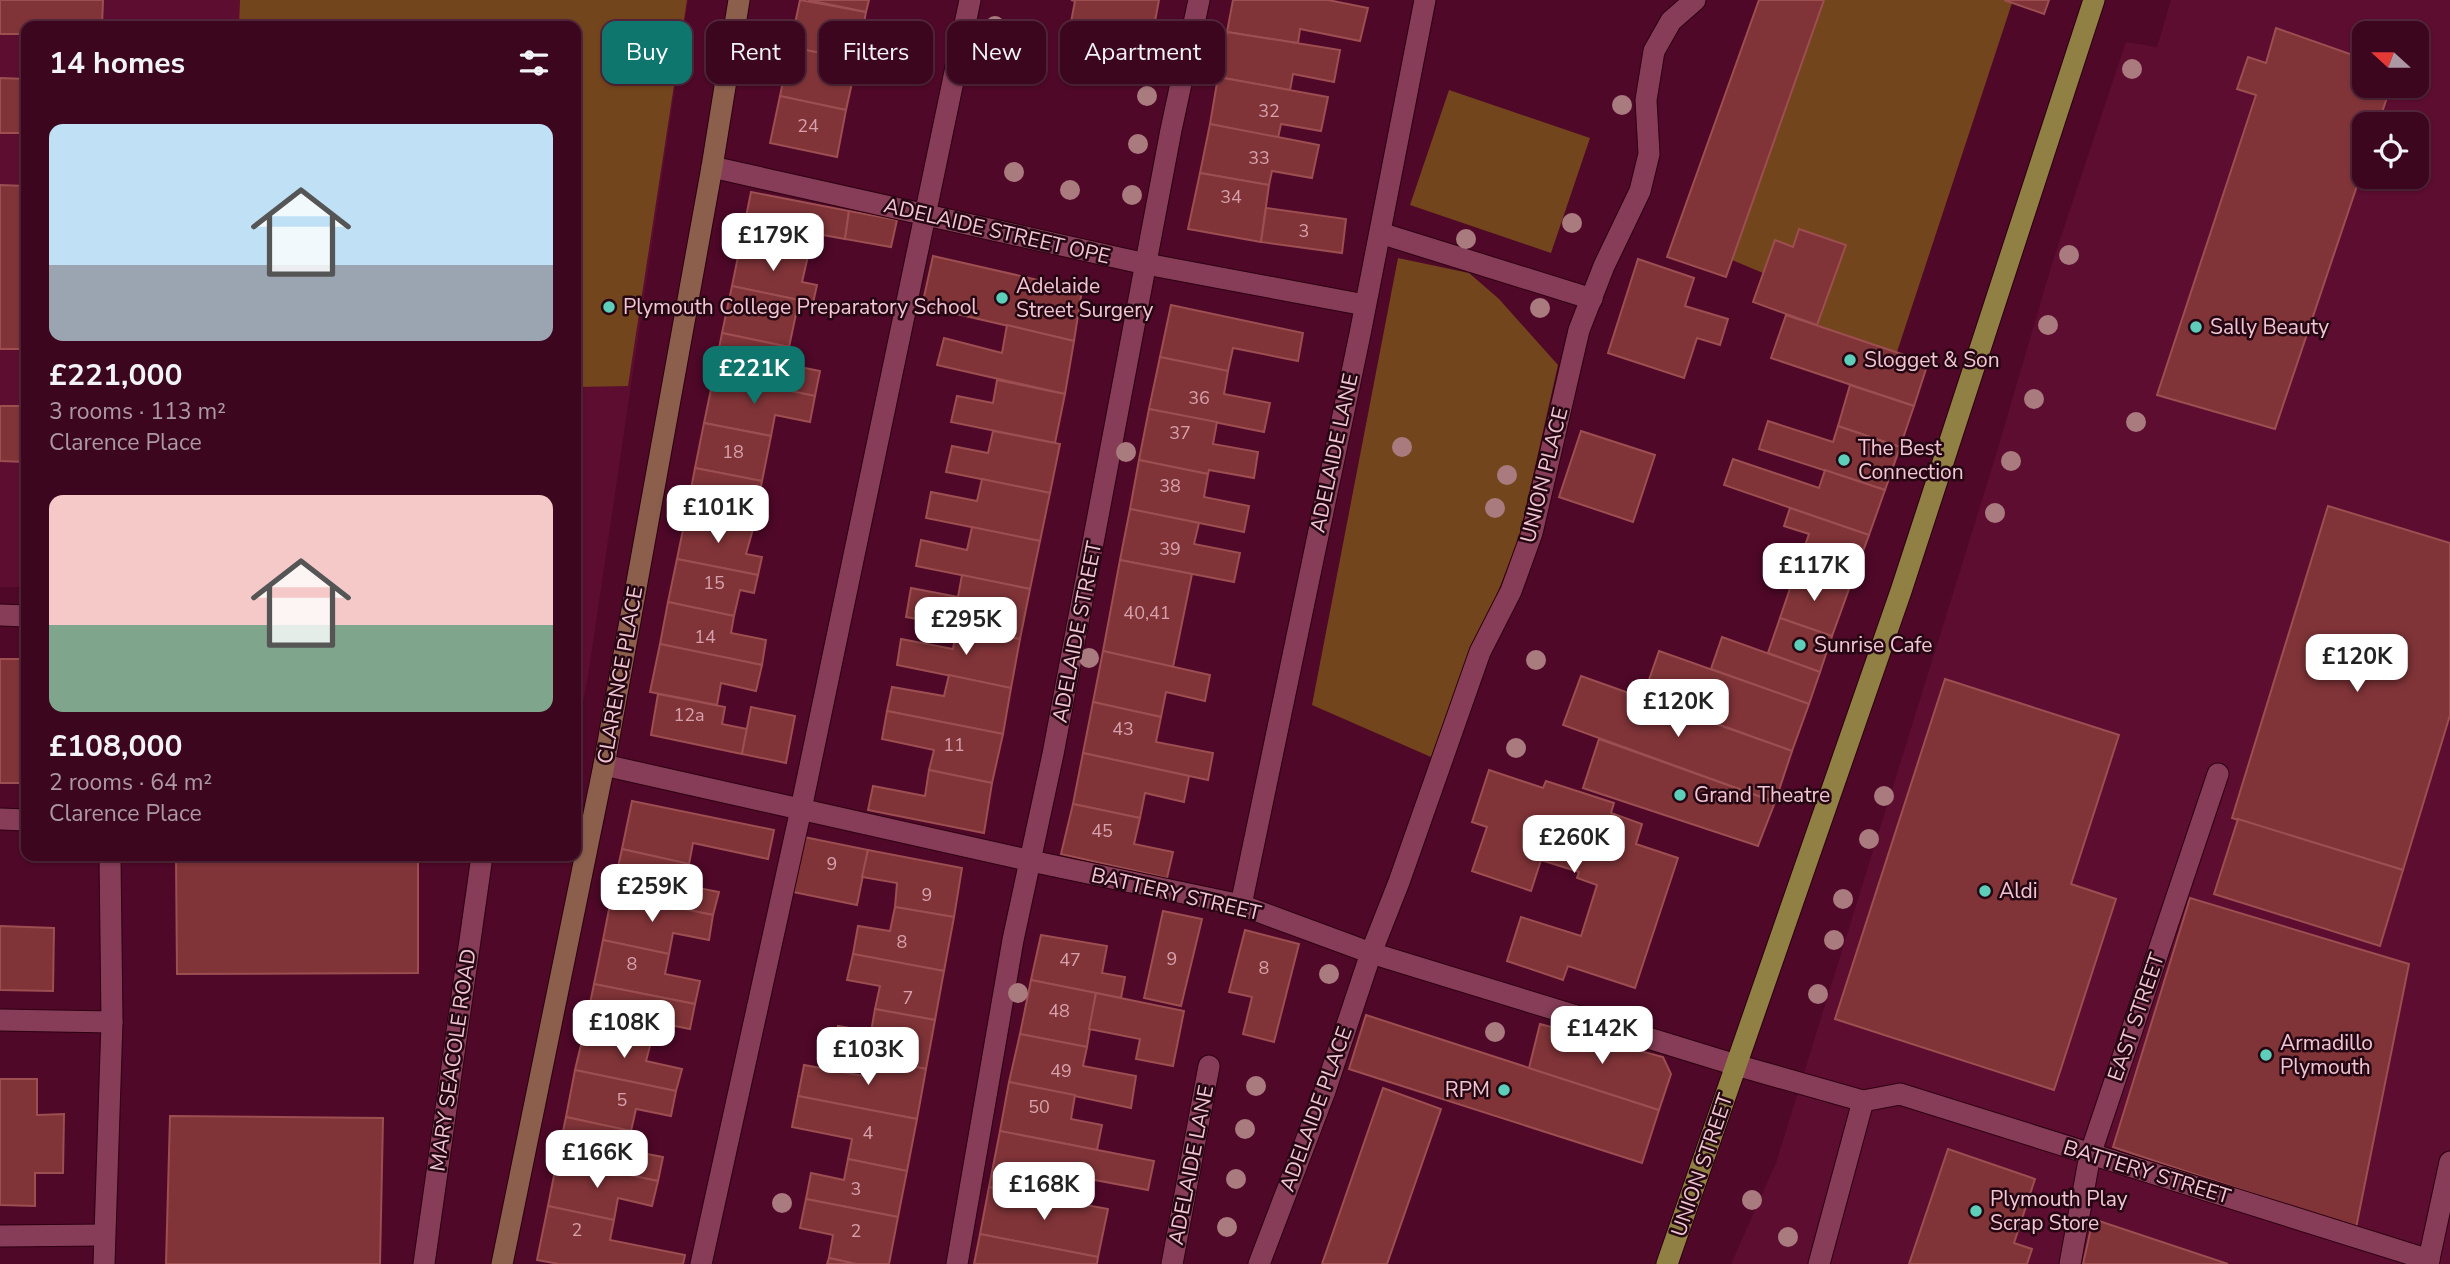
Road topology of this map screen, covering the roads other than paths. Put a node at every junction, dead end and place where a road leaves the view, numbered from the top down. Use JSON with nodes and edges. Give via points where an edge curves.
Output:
{"nodes":[{"id":1,"x":739,"y":0,"type":"edge"},
{"id":2,"x":970,"y":0,"type":"edge"},
{"id":3,"x":1199,"y":0,"type":"edge"},
{"id":4,"x":1425,"y":0,"type":"edge"},
{"id":5,"x":1695,"y":0,"type":"edge"},
{"id":6,"x":2094,"y":0,"type":"edge"},
{"id":7,"x":712,"y":167,"type":"junction"},
{"id":8,"x":926,"y":215,"type":"junction"},
{"id":9,"x":1380,"y":233,"type":"junction"},
{"id":10,"x":1146,"y":264,"type":"junction"},
{"id":11,"x":1592,"y":299,"type":"junction"},
{"id":12,"x":1366,"y":305,"type":"junction"},
{"id":13,"x":0,"y":615,"type":"edge"},
{"id":14,"x":21,"y":616,"type":"edge"},
{"id":15,"x":604,"y":765,"type":"junction"},
{"id":16,"x":2218,"y":774,"type":"dead end"},
{"id":17,"x":801,"y":809,"type":"junction"},
{"id":18,"x":0,"y":819,"type":"edge"},
{"id":19,"x":21,"y":820,"type":"edge"},
{"id":20,"x":110,"y":861,"type":"edge"},
{"id":21,"x":481,"y":861,"type":"edge"},
{"id":22,"x":1031,"y":861,"type":"junction"},
{"id":23,"x":1241,"y":905,"type":"junction"},
{"id":24,"x":1371,"y":953,"type":"junction"},
{"id":25,"x":0,"y":1020,"type":"edge"},
{"id":26,"x":112,"y":1022,"type":"junction"},
{"id":27,"x":1737,"y":1065,"type":"junction"},
{"id":28,"x":1209,"y":1066,"type":"dead end"},
{"id":29,"x":1863,"y":1101,"type":"junction"},
{"id":30,"x":2090,"y":1155,"type":"junction"},
{"id":31,"x":2450,"y":1162,"type":"edge"},
{"id":32,"x":104,"y":1235,"type":"junction"},
{"id":33,"x":0,"y":1236,"type":"edge"},
{"id":34,"x":2436,"y":1263,"type":"edge"},
{"id":35,"x":104,"y":1264,"type":"edge"},
{"id":36,"x":424,"y":1264,"type":"edge"},
{"id":37,"x":502,"y":1264,"type":"edge"},
{"id":38,"x":701,"y":1264,"type":"edge"},
{"id":39,"x":957,"y":1264,"type":"edge"},
{"id":40,"x":1172,"y":1264,"type":"edge"},
{"id":41,"x":1259,"y":1264,"type":"edge"},
{"id":42,"x":1667,"y":1264,"type":"edge"},
{"id":43,"x":1819,"y":1264,"type":"edge"},
{"id":44,"x":2070,"y":1264,"type":"edge"}],
"edges":[{"from":1,"to":7,"type":"street","name":"CLARENCE PLACE"},
{"from":2,"to":8,"type":"street"},
{"from":3,"to":10,"type":"street","name":"ADELAIDE STREET"},
{"from":4,"to":9,"type":"street","name":"ADELAIDE LANE"},
{"from":5,"to":11,"type":"street","name":"UNION PLACE","via":[[1671,21],[1654,51],[1646,100],[1649,154],[1640,191]]},
{"from":6,"to":27,"type":"main road","name":"UNION STREET","via":[[1901,591]]},
{"from":7,"to":8,"type":"street","name":"ADELAIDE STREET OPE"},
{"from":7,"to":15,"type":"street","name":"CLARENCE PLACE"},
{"from":8,"to":10,"type":"street","name":"ADELAIDE STREET OPE"},
{"from":8,"to":17,"type":"street"},
{"from":9,"to":11,"type":"street"},
{"from":9,"to":12,"type":"street","name":"ADELAIDE LANE"},
{"from":10,"to":12,"type":"street","name":"ADELAIDE STREET OPE"},
{"from":10,"to":22,"type":"street","name":"ADELAIDE STREET"},
{"from":11,"to":24,"type":"street","name":"UNION PLACE","via":[[1579,330],[1532,533],[1511,590],[1480,652]]},
{"from":12,"to":23,"type":"street","name":"ADELAIDE LANE"},
{"from":13,"to":14,"type":"street"},
{"from":15,"to":17,"type":"street","name":"BATTERY STREET"},
{"from":15,"to":37,"type":"street","name":"CLARENCE PLACE"},
{"from":16,"to":30,"type":"street","name":"EAST STREET"},
{"from":17,"to":22,"type":"street","name":"BATTERY STREET"},
{"from":17,"to":38,"type":"street"},
{"from":18,"to":19,"type":"street"},
{"from":20,"to":26,"type":"street"},
{"from":21,"to":36,"type":"street","name":"MARY SEACOLE ROAD"},
{"from":22,"to":23,"type":"street","name":"BATTERY STREET"},
{"from":22,"to":39,"type":"street","name":"ADELAIDE STREET"},
{"from":23,"to":24,"type":"street","name":"BATTERY STREET"},
{"from":24,"to":27,"type":"street","name":"BATTERY STREET"},
{"from":24,"to":41,"type":"street","name":"ADELAIDE PLACE"},
{"from":25,"to":26,"type":"street"},
{"from":26,"to":32,"type":"street"},
{"from":27,"to":29,"type":"street","name":"BATTERY STREET"},
{"from":27,"to":42,"type":"main road","name":"UNION STREET"},
{"from":28,"to":40,"type":"street","name":"ADELAIDE LANE"},
{"from":29,"to":30,"type":"street","name":"BATTERY STREET","via":[[1900,1094]]},
{"from":29,"to":43,"type":"street"},
{"from":30,"to":34,"type":"street","name":"BATTERY STREET"},
{"from":30,"to":44,"type":"street","name":"EAST STREET"},
{"from":31,"to":34,"type":"street"},
{"from":32,"to":33,"type":"street"},
{"from":32,"to":35,"type":"street"}]}
